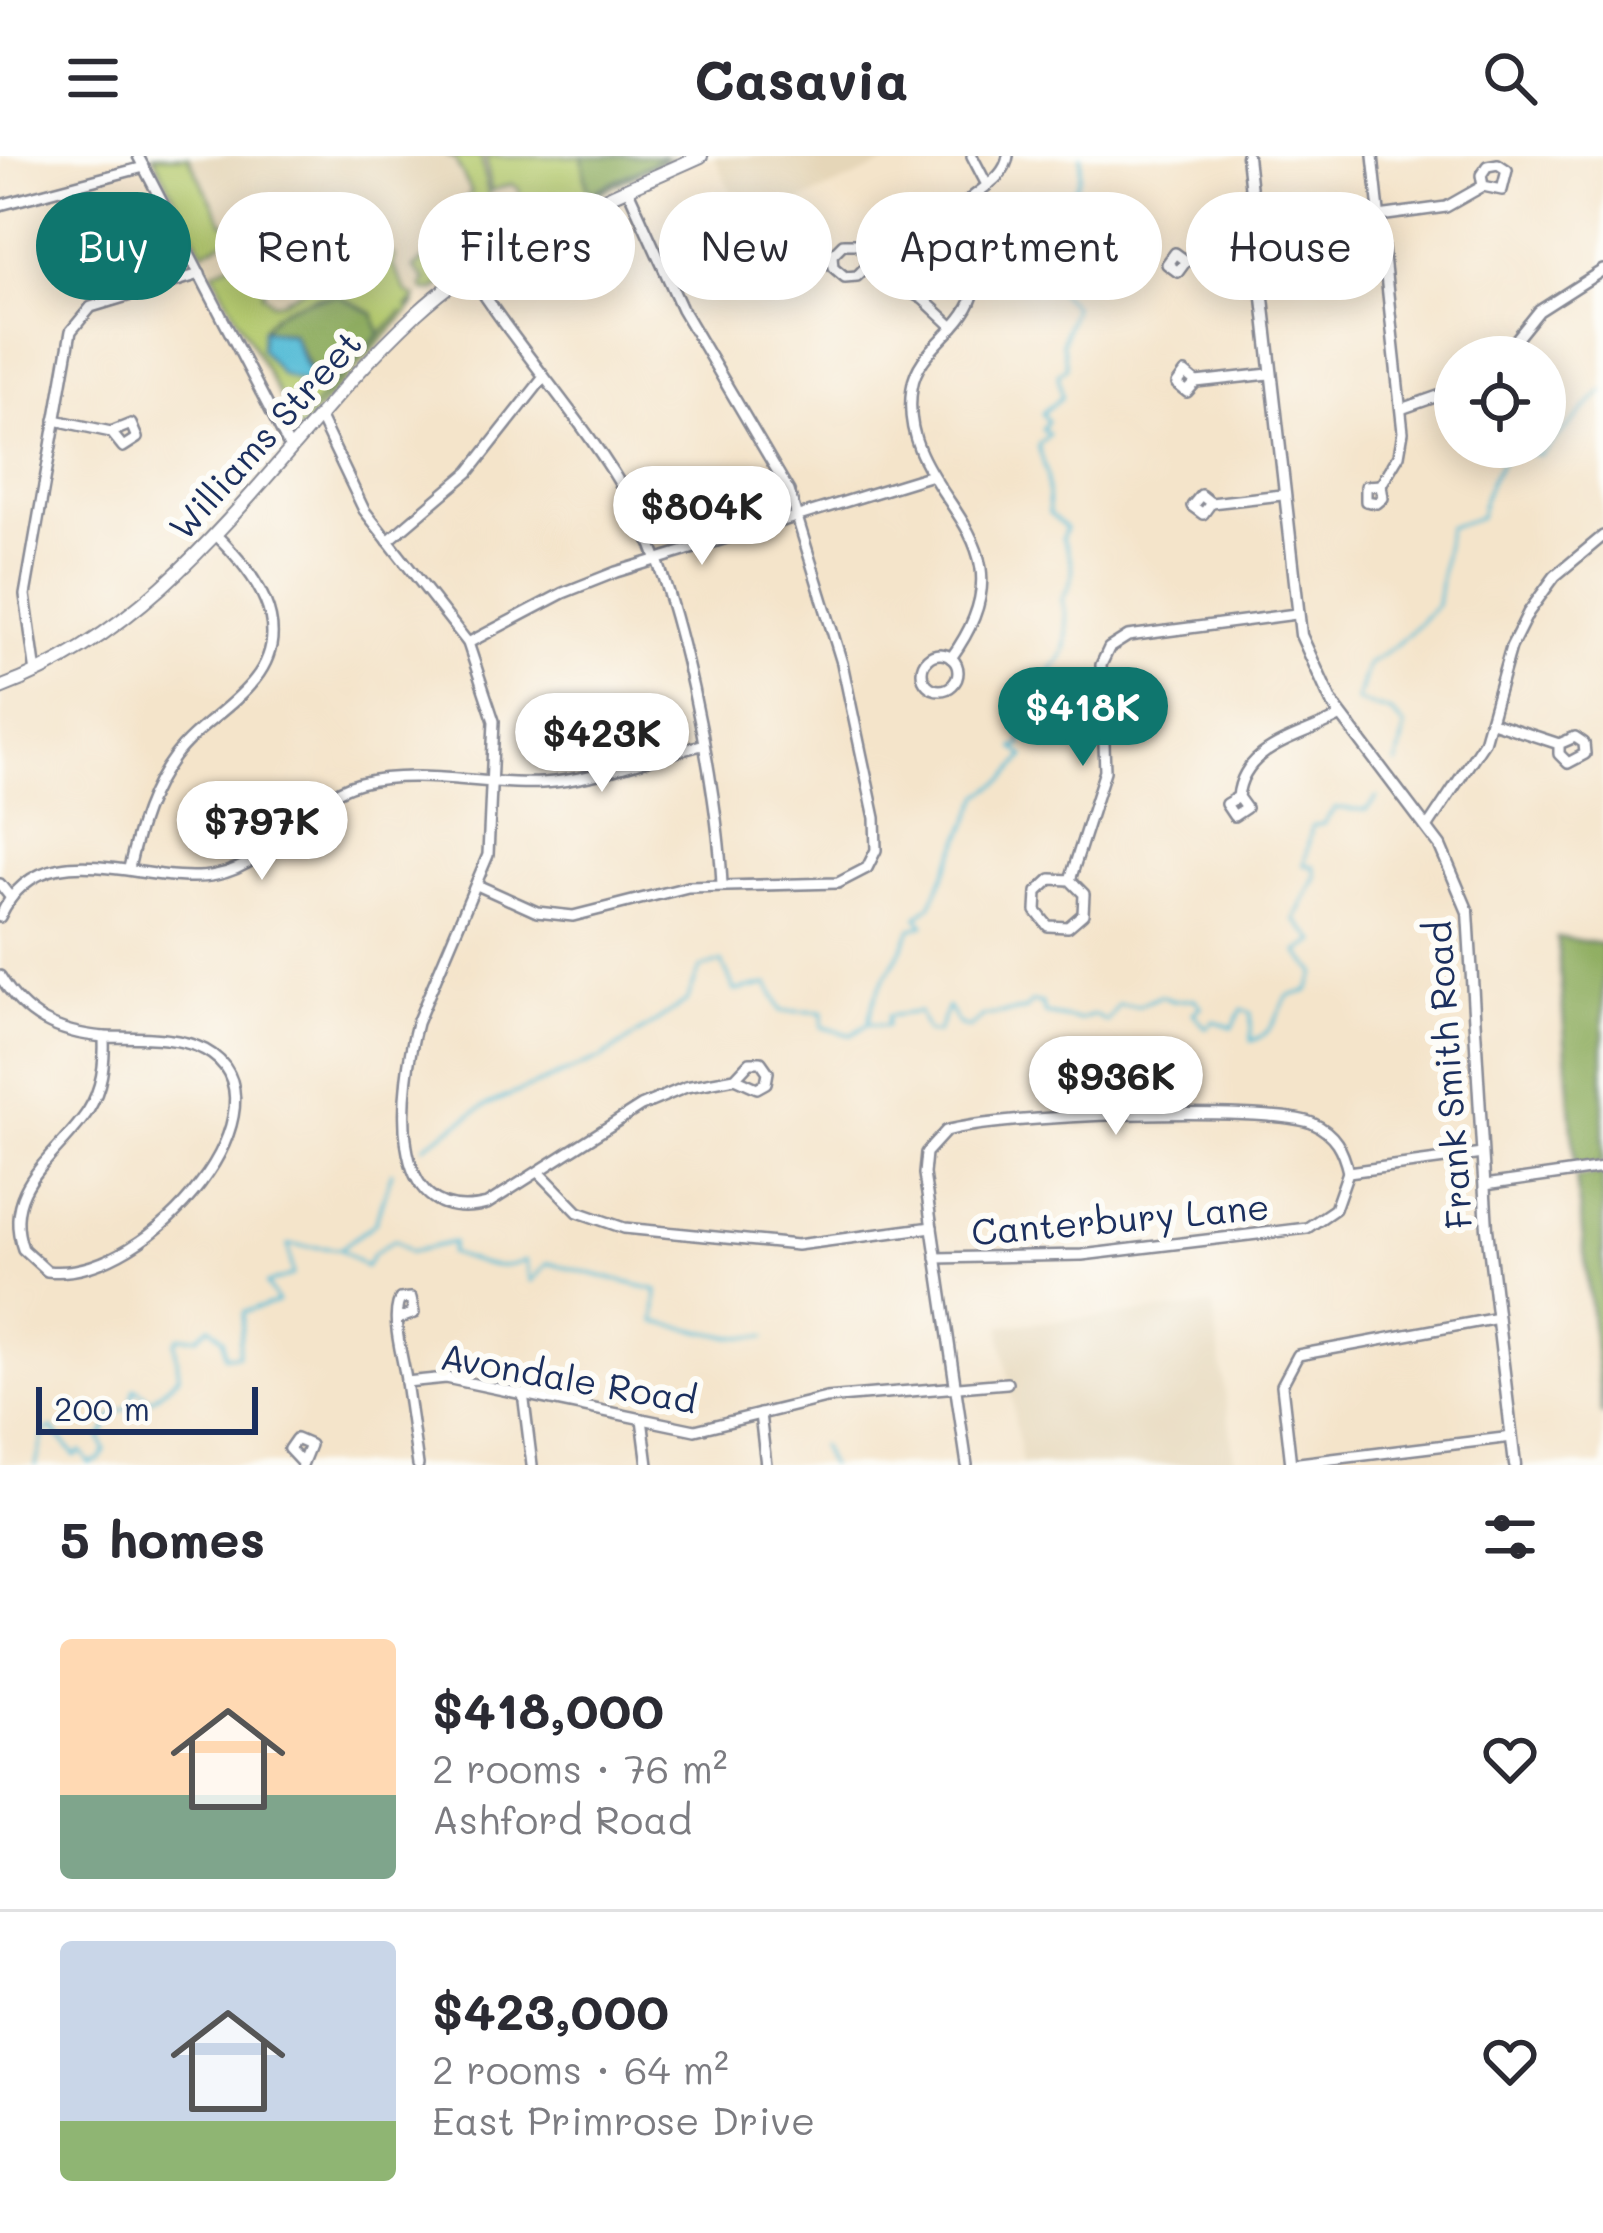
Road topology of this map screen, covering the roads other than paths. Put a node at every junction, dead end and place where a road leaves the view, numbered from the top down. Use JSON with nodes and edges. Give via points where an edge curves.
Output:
{"nodes":[{"id":1,"x":680,"y":156,"type":"edge"},
{"id":2,"x":701,"y":156,"type":"edge"},
{"id":3,"x":972,"y":156,"type":"edge"},
{"id":4,"x":1008,"y":156,"type":"edge"},
{"id":5,"x":1247,"y":156,"type":"edge"},
{"id":6,"x":1373,"y":156,"type":"edge"},
{"id":7,"x":141,"y":162,"type":"edge"},
{"id":8,"x":669,"y":168,"type":"junction"},
{"id":9,"x":987,"y":185,"type":"junction"},
{"id":10,"x":1483,"y":186,"type":"dead end"},
{"id":11,"x":627,"y":188,"type":"junction"},
{"id":12,"x":619,"y":192,"type":"edge"},
{"id":13,"x":1250,"y":192,"type":"edge"},
{"id":14,"x":1377,"y":192,"type":"edge"},
{"id":15,"x":0,"y":206,"type":"edge"},
{"id":16,"x":1394,"y":214,"type":"edge"},
{"id":17,"x":1603,"y":270,"type":"edge"},
{"id":18,"x":200,"y":274,"type":"junction"},
{"id":19,"x":436,"y":300,"type":"edge"},
{"id":20,"x":489,"y":300,"type":"edge"},
{"id":21,"x":925,"y":300,"type":"edge"},
{"id":22,"x":1261,"y":300,"type":"edge"},
{"id":23,"x":1389,"y":300,"type":"edge"},
{"id":24,"x":953,"y":326,"type":"junction"},
{"id":25,"x":1519,"y":336,"type":"edge"},
{"id":26,"x":1269,"y":374,"type":"junction"},
{"id":27,"x":544,"y":377,"type":"junction"},
{"id":28,"x":1196,"y":382,"type":"dead end"},
{"id":29,"x":1434,"y":397,"type":"edge"},
{"id":30,"x":1401,"y":409,"type":"junction"},
{"id":31,"x":320,"y":418,"type":"junction"},
{"id":32,"x":55,"y":420,"type":"junction"},
{"id":33,"x":111,"y":432,"type":"dead end"},
{"id":34,"x":291,"y":450,"type":"junction"},
{"id":35,"x":929,"y":476,"type":"junction"},
{"id":36,"x":1381,"y":485,"type":"dead end"},
{"id":37,"x":1282,"y":495,"type":"junction"},
{"id":38,"x":1211,"y":503,"type":"dead end"},
{"id":39,"x":797,"y":515,"type":"junction"},
{"id":40,"x":215,"y":534,"type":"junction"},
{"id":41,"x":1603,"y":536,"type":"edge"},
{"id":42,"x":388,"y":541,"type":"junction"},
{"id":43,"x":654,"y":559,"type":"junction"},
{"id":44,"x":1296,"y":614,"type":"junction"},
{"id":45,"x":468,"y":643,"type":"junction"},
{"id":46,"x":951,"y":658,"type":"junction"},
{"id":47,"x":36,"y":673,"type":"junction"},
{"id":48,"x":0,"y":688,"type":"edge"},
{"id":49,"x":1341,"y":716,"type":"junction"},
{"id":50,"x":1492,"y":722,"type":"junction"},
{"id":51,"x":702,"y":745,"type":"junction"},
{"id":52,"x":1559,"y":745,"type":"dead end"},
{"id":53,"x":494,"y":782,"type":"junction"},
{"id":54,"x":1238,"y":797,"type":"dead end"},
{"id":55,"x":1427,"y":828,"type":"junction"},
{"id":56,"x":129,"y":868,"type":"junction"},
{"id":57,"x":1070,"y":880,"type":"junction"},
{"id":58,"x":0,"y":884,"type":"edge"},
{"id":59,"x":478,"y":885,"type":"junction"},
{"id":60,"x":722,"y":885,"type":"junction"},
{"id":61,"x":11,"y":898,"type":"junction"},
{"id":62,"x":0,"y":917,"type":"edge"},
{"id":63,"x":0,"y":976,"type":"edge"},
{"id":64,"x":104,"y":1037,"type":"junction"},
{"id":65,"x":735,"y":1078,"type":"dead end"},
{"id":66,"x":1483,"y":1154,"type":"junction"},
{"id":67,"x":1603,"y":1168,"type":"edge"},
{"id":68,"x":539,"y":1172,"type":"junction"},
{"id":69,"x":1348,"y":1172,"type":"junction"},
{"id":70,"x":1485,"y":1185,"type":"junction"},
{"id":71,"x":932,"y":1227,"type":"junction"},
{"id":72,"x":936,"y":1258,"type":"junction"},
{"id":73,"x":1498,"y":1318,"type":"junction"},
{"id":74,"x":398,"y":1319,"type":"dead end"},
{"id":75,"x":406,"y":1382,"type":"junction"},
{"id":76,"x":1007,"y":1383,"type":"dead end"},
{"id":77,"x":955,"y":1388,"type":"junction"},
{"id":78,"x":523,"y":1393,"type":"junction"},
{"id":79,"x":760,"y":1414,"type":"junction"},
{"id":80,"x":642,"y":1419,"type":"junction"},
{"id":81,"x":1511,"y":1437,"type":"junction"},
{"id":82,"x":418,"y":1465,"type":"edge"},
{"id":83,"x":532,"y":1465,"type":"edge"},
{"id":84,"x":648,"y":1465,"type":"edge"},
{"id":85,"x":766,"y":1465,"type":"edge"},
{"id":86,"x":967,"y":1465,"type":"edge"},
{"id":87,"x":1291,"y":1465,"type":"edge"},
{"id":88,"x":1515,"y":1465,"type":"edge"}],
"edges":[{"from":1,"to":8,"type":"main road"},
{"from":2,"to":8,"type":"main road","name":"Williams Street"},
{"from":3,"to":9,"type":"street"},
{"from":4,"to":9,"type":"street"},
{"from":5,"to":13,"type":"street","name":"Frank Smith Road"},
{"from":6,"to":14,"type":"street"},
{"from":7,"to":15,"type":"street"},
{"from":7,"to":18,"type":"street"},
{"from":8,"to":11,"type":"main road","name":"Williams Street"},
{"from":9,"to":24,"type":"street","via":[[955,220],[972,290]]},
{"from":10,"to":16,"type":"street","via":[[1449,206]]},
{"from":11,"to":12,"type":"main road","name":"Williams Street"},
{"from":11,"to":39,"type":"street","via":[[682,309],[771,455]]},
{"from":17,"to":25,"type":"street","via":[[1539,311]]},
{"from":18,"to":32,"type":"street","via":[[81,314]]},
{"from":18,"to":34,"type":"street"},
{"from":19,"to":31,"type":"main road","name":"Williams Street"},
{"from":20,"to":27,"type":"street"},
{"from":21,"to":24,"type":"street"},
{"from":22,"to":26,"type":"street","name":"Frank Smith Road"},
{"from":23,"to":30,"type":"street"},
{"from":24,"to":35,"type":"street","via":[[912,388],[914,435]]},
{"from":26,"to":28,"type":"street"},
{"from":26,"to":37,"type":"street","name":"Frank Smith Road"},
{"from":27,"to":42,"type":"street","via":[[469,472]]},
{"from":27,"to":43,"type":"street","via":[[628,496]]},
{"from":29,"to":30,"type":"street"},
{"from":30,"to":36,"type":"street","via":[[1401,450]]},
{"from":31,"to":34,"type":"main road","name":"Williams Street"},
{"from":31,"to":42,"type":"street","via":[[356,496]]},
{"from":32,"to":33,"type":"street"},
{"from":32,"to":47,"type":"street","via":[[25,595]]},
{"from":34,"to":40,"type":"main road","name":"Williams Street"},
{"from":35,"to":39,"type":"street"},
{"from":35,"to":46,"type":"street","via":[[967,522],[980,567],[973,619]]},
{"from":37,"to":38,"type":"street"},
{"from":37,"to":44,"type":"street","name":"Frank Smith Road"},
{"from":39,"to":43,"type":"street"},
{"from":39,"to":60,"type":"street","via":[[846,682],[876,850],[867,868],[838,883]]},
{"from":40,"to":47,"type":"main road","name":"Williams Street","via":[[130,617]]},
{"from":40,"to":56,"type":"street","via":[[257,578],[269,645],[253,682],[171,761],[141,820]]},
{"from":41,"to":50,"type":"street","via":[[1555,576],[1523,620]]},
{"from":42,"to":45,"type":"street"},
{"from":43,"to":45,"type":"street","via":[[563,593]]},
{"from":43,"to":51,"type":"street"},
{"from":44,"to":49,"type":"street","name":"Frank Smith Road"},
{"from":44,"to":57,"type":"street","via":[[1128,636],[1109,648],[1101,665],[1103,785]]},
{"from":45,"to":53,"type":"street","via":[[491,703]]},
{"from":46,"to":46,"type":"street","via":[[938,654],[923,664],[931,688],[954,684]]},
{"from":47,"to":48,"type":"main road","name":"Williams Street"},
{"from":49,"to":54,"type":"street","via":[[1259,755],[1243,773]]},
{"from":49,"to":55,"type":"street","name":"Frank Smith Road"},
{"from":50,"to":52,"type":"street"},
{"from":50,"to":55,"type":"street"},
{"from":51,"to":53,"type":"street","via":[[564,781]]},
{"from":51,"to":60,"type":"street"},
{"from":53,"to":56,"type":"street","via":[[358,784],[313,808],[241,868],[188,878]]},
{"from":53,"to":59,"type":"street"},
{"from":55,"to":66,"type":"street","name":"Frank Smith Road","via":[[1455,875],[1471,927]]},
{"from":56,"to":61,"type":"street","via":[[68,866]]},
{"from":57,"to":57,"type":"street","via":[[1051,879],[1037,892],[1036,911],[1048,926],[1068,927],[1083,914],[1084,894]]},
{"from":58,"to":61,"type":"street"},
{"from":59,"to":60,"type":"street","via":[[537,912],[573,916],[642,895]]},
{"from":59,"to":68,"type":"street","via":[[417,1023],[406,1154],[434,1197],[468,1208],[496,1201]]},
{"from":61,"to":62,"type":"street"},
{"from":63,"to":64,"type":"street","via":[[50,1026]]},
{"from":64,"to":64,"type":"street","via":[[207,1051],[229,1083],[227,1128],[203,1184],[164,1226],[95,1266],[47,1271],[23,1249],[18,1209],[36,1169],[90,1107],[103,1073]]},
{"from":65,"to":68,"type":"street","via":[[652,1100]]},
{"from":66,"to":69,"type":"street"},
{"from":66,"to":70,"type":"street","name":"Frank Smith Road"},
{"from":67,"to":70,"type":"street"},
{"from":68,"to":71,"type":"street","via":[[578,1212],[624,1228],[808,1245]]},
{"from":69,"to":71,"type":"street","via":[[1331,1135],[1291,1118],[1114,1116],[968,1126],[946,1131],[925,1156]]},
{"from":69,"to":72,"type":"street","name":"Canterbury Lane","via":[[1335,1209],[1306,1228],[1082,1255]]},
{"from":70,"to":73,"type":"street","name":"Frank Smith Road"},
{"from":71,"to":72,"type":"street"},
{"from":72,"to":77,"type":"street"},
{"from":73,"to":81,"type":"street","name":"Frank Smith Road"},
{"from":73,"to":87,"type":"street","via":[[1298,1354],[1282,1389]]},
{"from":74,"to":75,"type":"street"},
{"from":75,"to":78,"type":"street","name":"Avondale Road","via":[[446,1378]]},
{"from":75,"to":82,"type":"street"},
{"from":76,"to":77,"type":"street","name":"Avondale Road"},
{"from":77,"to":79,"type":"street","name":"Avondale Road","via":[[834,1397]]},
{"from":77,"to":86,"type":"street"},
{"from":78,"to":80,"type":"street","name":"Avondale Road"},
{"from":78,"to":83,"type":"street"},
{"from":79,"to":80,"type":"street","name":"Avondale Road","via":[[700,1430]]},
{"from":79,"to":85,"type":"street"},
{"from":80,"to":84,"type":"street"},
{"from":81,"to":87,"type":"street"},
{"from":81,"to":88,"type":"street","name":"Frank Smith Road"}]}
